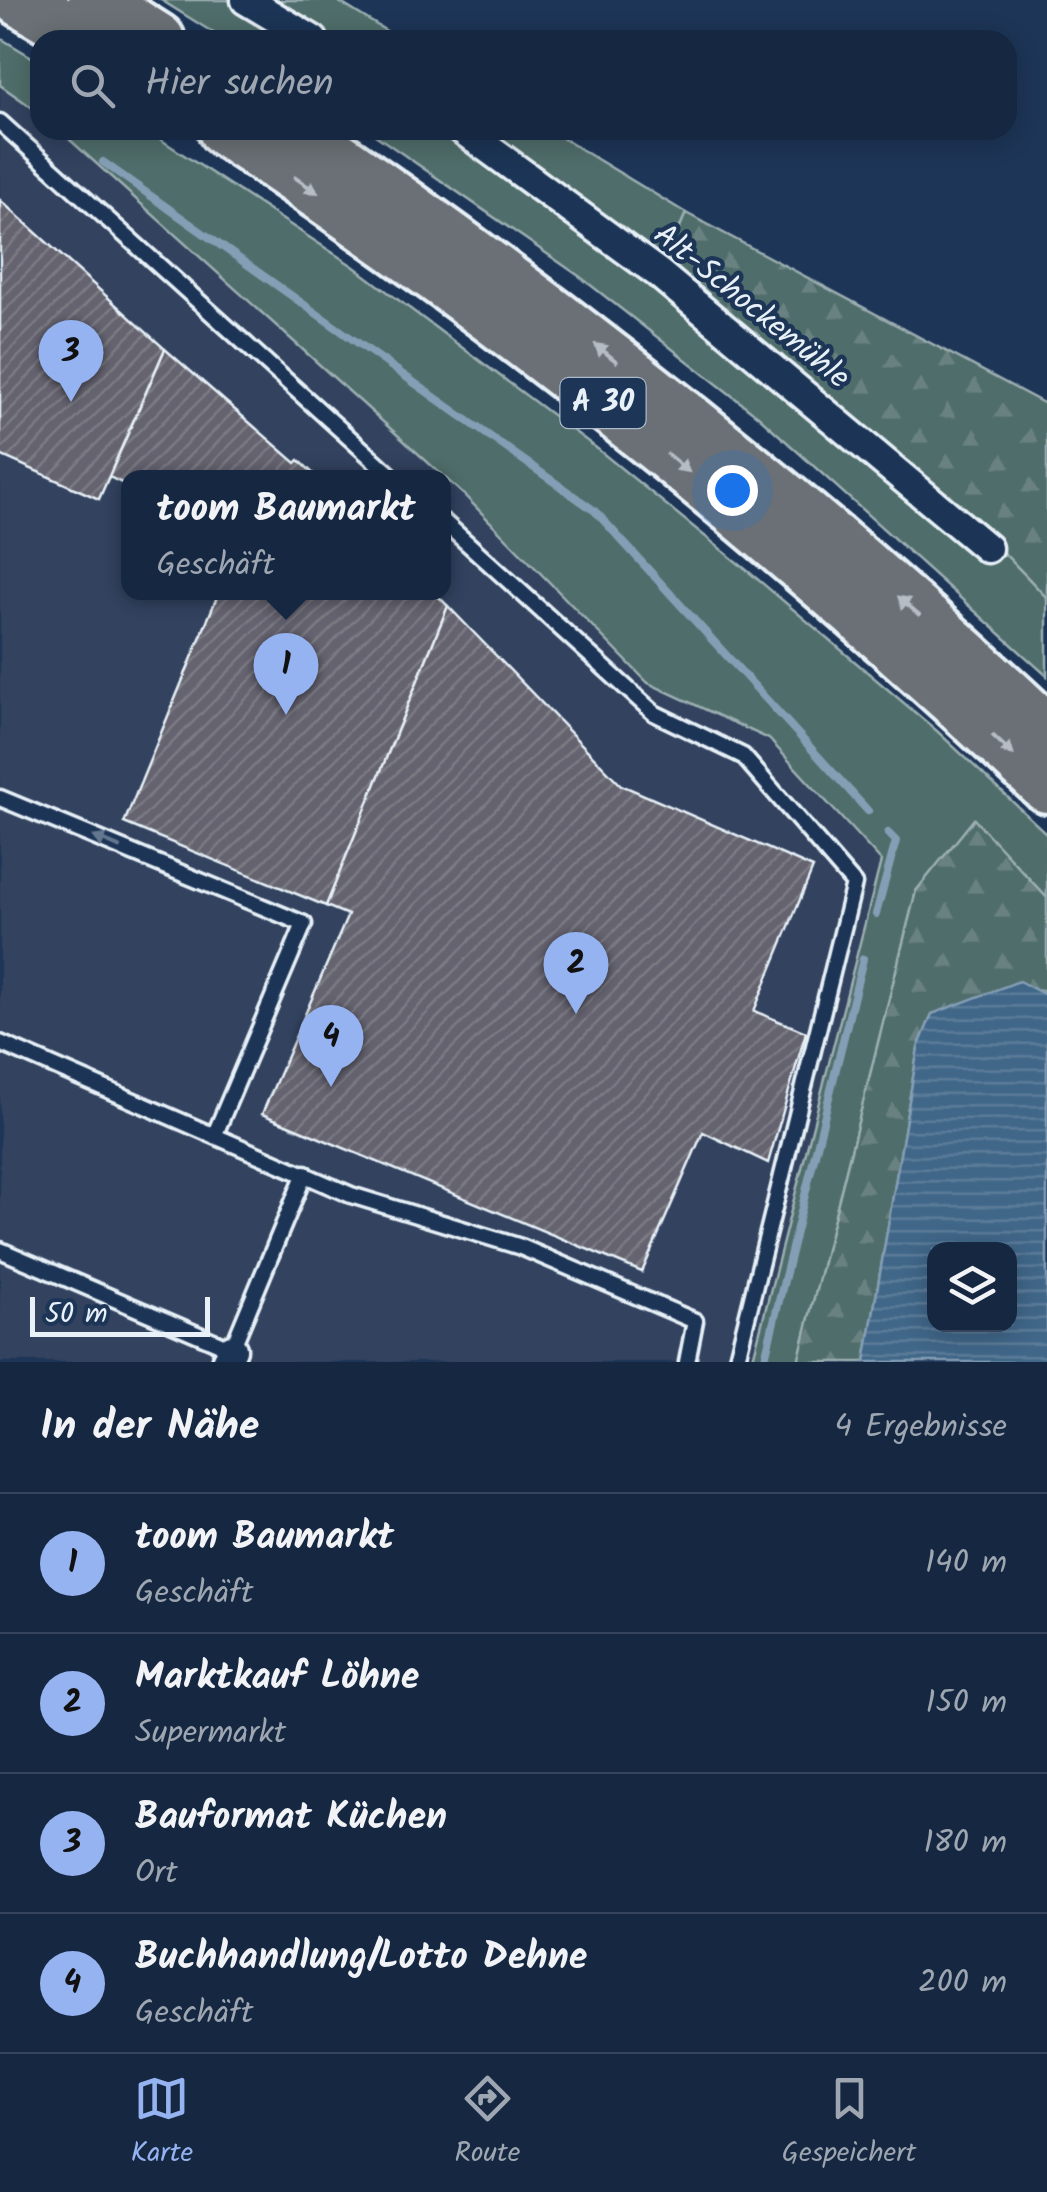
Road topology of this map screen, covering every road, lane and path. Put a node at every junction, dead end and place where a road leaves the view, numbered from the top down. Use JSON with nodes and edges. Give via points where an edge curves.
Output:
{"nodes":[{"id":1,"x":21,"y":0,"type":"edge"},
{"id":2,"x":94,"y":0,"type":"edge"},
{"id":3,"x":246,"y":0,"type":"edge"},
{"id":4,"x":71,"y":30,"type":"edge"},
{"id":5,"x":142,"y":30,"type":"edge"},
{"id":6,"x":296,"y":30,"type":"edge"},
{"id":7,"x":0,"y":122,"type":"edge"},
{"id":8,"x":240,"y":140,"type":"edge"},
{"id":9,"x":311,"y":140,"type":"edge"},
{"id":10,"x":477,"y":140,"type":"edge"},
{"id":11,"x":385,"y":470,"type":"edge"},
{"id":12,"x":451,"y":528,"type":"edge"},
{"id":13,"x":988,"y":548,"type":"dead end"},
{"id":14,"x":971,"y":687,"type":"junction"},
{"id":15,"x":1047,"y":732,"type":"edge"},
{"id":16,"x":1046,"y":786,"type":"edge"},
{"id":17,"x":0,"y":798,"type":"edge"},
{"id":18,"x":0,"y":1042,"type":"edge"},
{"id":19,"x":214,"y":1134,"type":"junction"},
{"id":20,"x":305,"y":1173,"type":"junction"},
{"id":21,"x":0,"y":1250,"type":"edge"},
{"id":22,"x":229,"y":1355,"type":"edge"},
{"id":23,"x":687,"y":1362,"type":"edge"},
{"id":24,"x":736,"y":1362,"type":"edge"}],
"edges":[{"from":1,"to":4,"type":"highway"},
{"from":2,"to":5,"type":"highway"},
{"from":3,"to":6,"type":"street"},
{"from":7,"to":11,"type":"lane"},
{"from":8,"to":14,"type":"highway","number":"A 30","one_way":true,"via":[[548,358]]},
{"from":14,"to":9,"type":"highway","number":"A 30","one_way":true,"via":[[759,476],[581,334]]},
{"from":10,"to":13,"type":"street","name":"Alt-Schockemühle","via":[[658,274]]},
{"from":12,"to":24,"type":"lane","via":[[654,713],[743,756],[854,884]]},
{"from":14,"to":15,"type":"highway","number":"A 30"},
{"from":14,"to":16,"type":"highway","number":"A 30","one_way":true},
{"from":19,"to":17,"type":"lane","one_way":true,"via":[[304,924]]},
{"from":18,"to":19,"type":"lane"},
{"from":19,"to":20,"type":"lane"},
{"from":20,"to":22,"type":"lane"},
{"from":20,"to":23,"type":"lane","via":[[378,1205],[539,1254],[695,1320]]},
{"from":21,"to":22,"type":"lane"}]}
